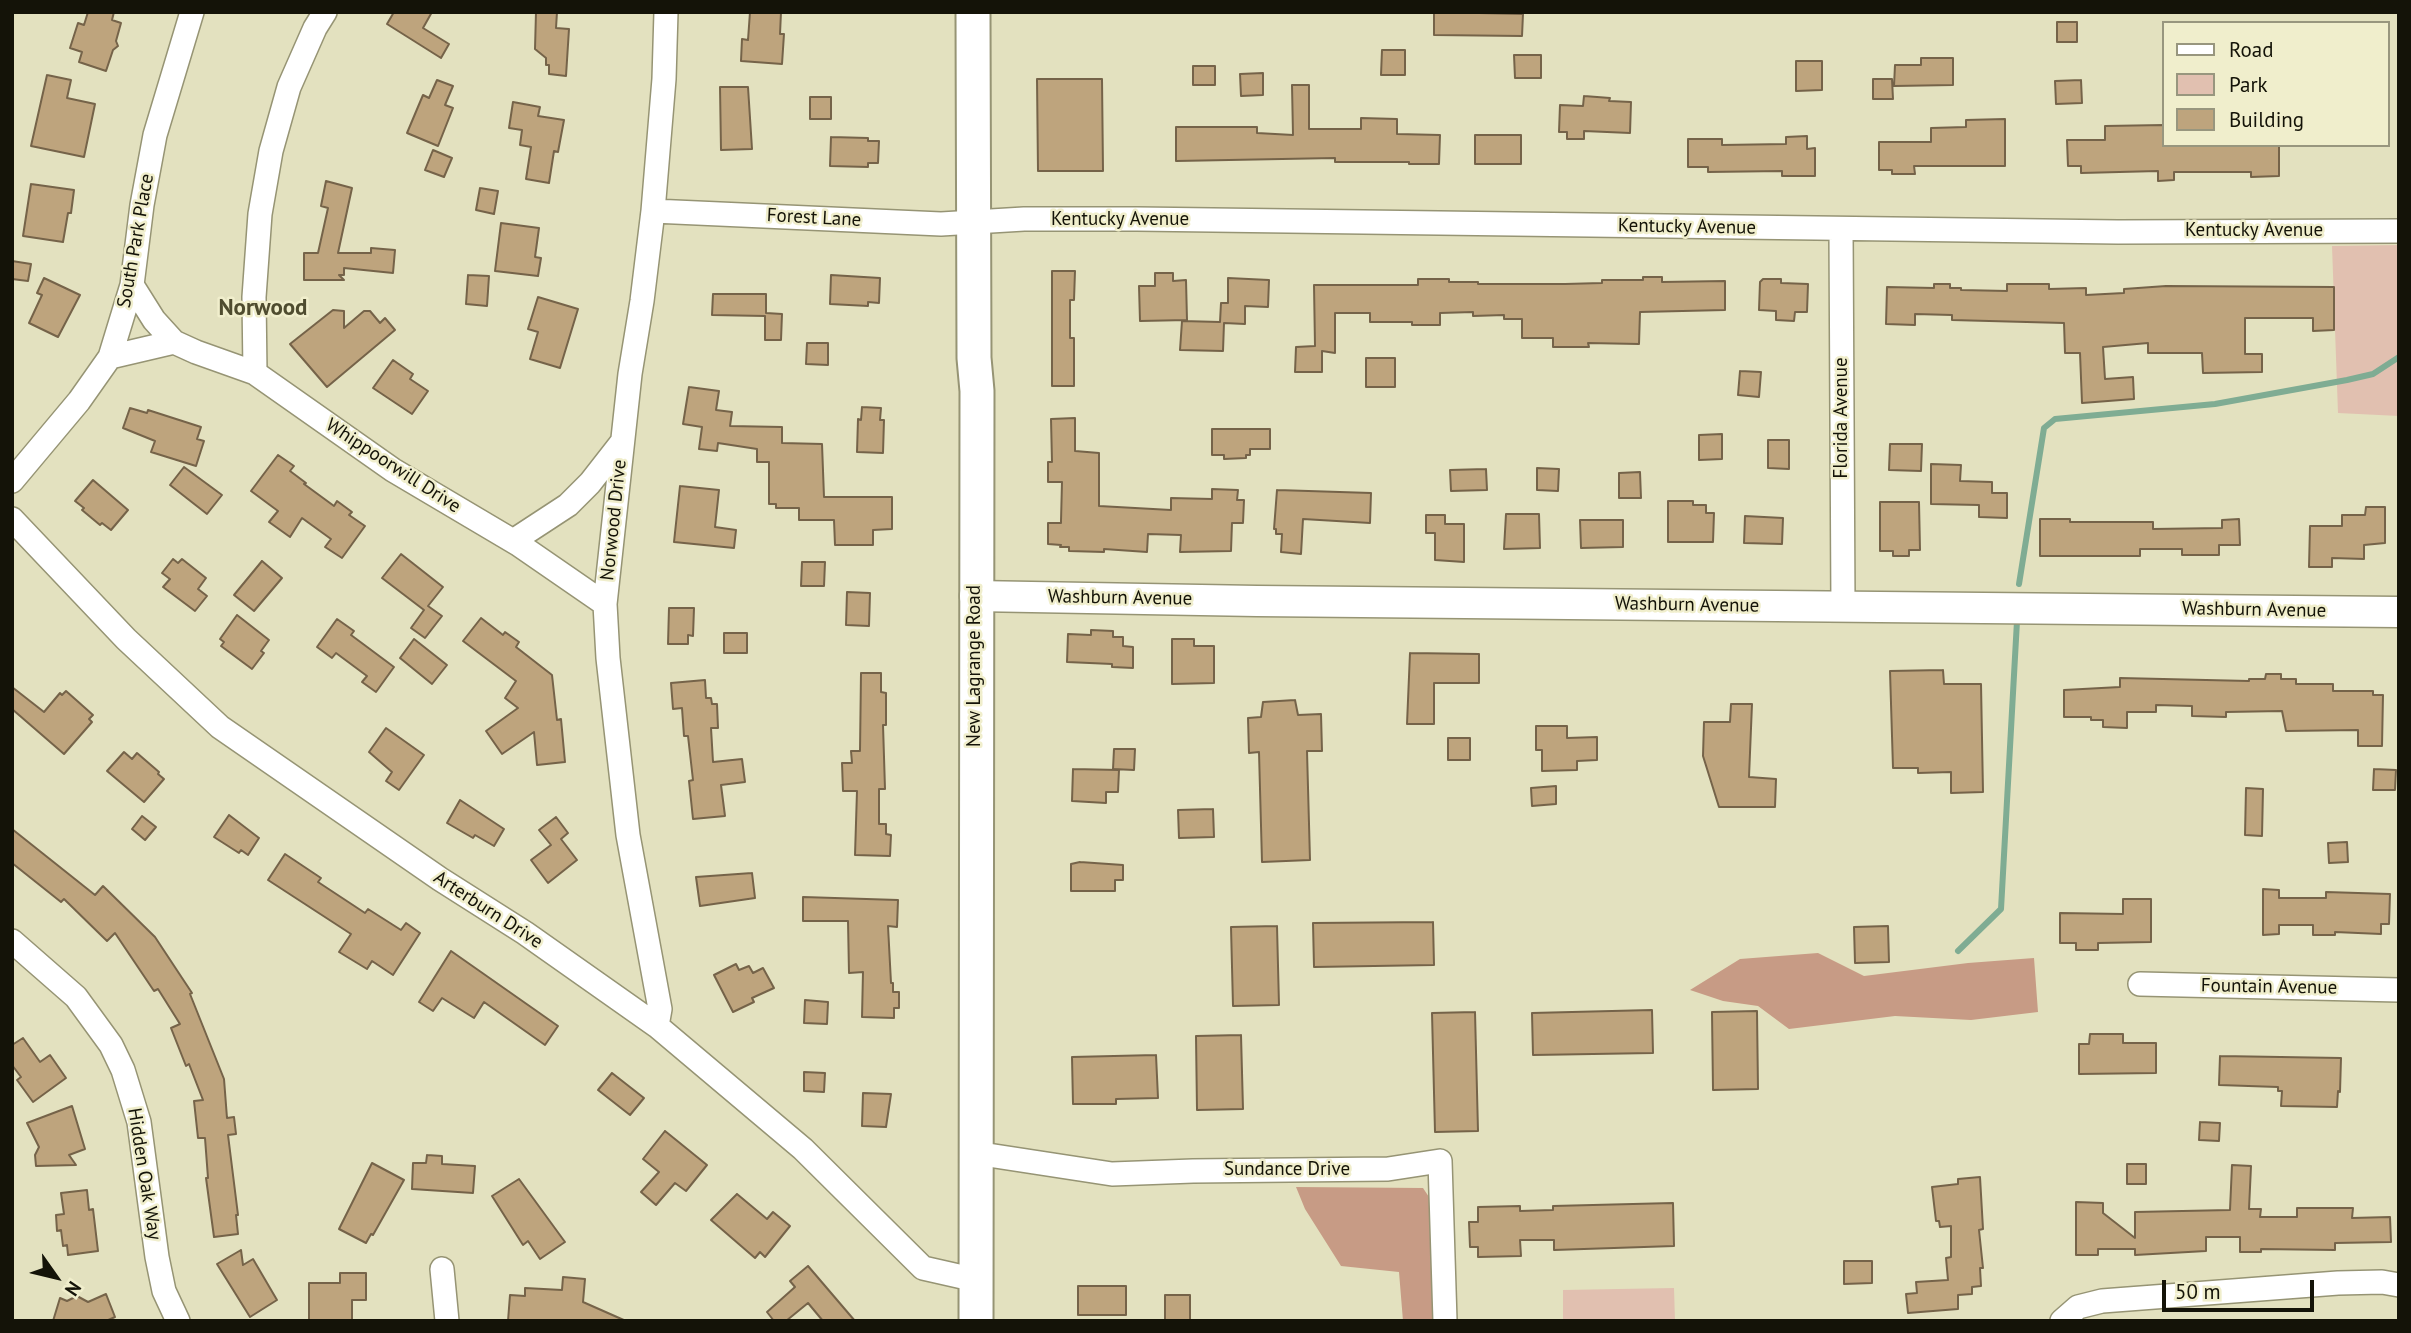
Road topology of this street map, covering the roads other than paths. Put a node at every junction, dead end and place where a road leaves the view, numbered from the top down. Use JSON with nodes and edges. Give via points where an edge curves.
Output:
{"nodes":[{"id":1,"x":192,"y":12,"type":"edge"},
{"id":2,"x":325,"y":12,"type":"edge"},
{"id":3,"x":666,"y":12,"type":"edge"},
{"id":4,"x":973,"y":12,"type":"edge"},
{"id":5,"x":653,"y":211,"type":"junction"},
{"id":6,"x":975,"y":222,"type":"junction"},
{"id":7,"x":1841,"y":229,"type":"junction"},
{"id":8,"x":2399,"y":231,"type":"edge"},
{"id":9,"x":132,"y":285,"type":"junction"},
{"id":10,"x":174,"y":342,"type":"junction"},
{"id":11,"x":110,"y":357,"type":"junction"},
{"id":12,"x":255,"y":373,"type":"junction"},
{"id":13,"x":622,"y":442,"type":"junction"},
{"id":14,"x":12,"y":481,"type":"edge"},
{"id":15,"x":12,"y":519,"type":"edge"},
{"id":16,"x":513,"y":541,"type":"junction"},
{"id":17,"x":975,"y":596,"type":"junction"},
{"id":18,"x":605,"y":604,"type":"junction"},
{"id":19,"x":1843,"y":607,"type":"junction"},
{"id":20,"x":2399,"y":612,"type":"edge"},
{"id":21,"x":12,"y":941,"type":"edge"},
{"id":22,"x":2140,"y":984,"type":"dead end"},
{"id":23,"x":2399,"y":990,"type":"edge"},
{"id":24,"x":657,"y":1026,"type":"junction"},
{"id":25,"x":975,"y":1153,"type":"junction"},
{"id":26,"x":442,"y":1269,"type":"dead end"},
{"id":27,"x":976,"y":1280,"type":"junction"},
{"id":28,"x":2399,"y":1285,"type":"edge"},
{"id":29,"x":2063,"y":1318,"type":"edge"},
{"id":30,"x":178,"y":1321,"type":"edge"},
{"id":31,"x":447,"y":1321,"type":"edge"},
{"id":32,"x":976,"y":1321,"type":"edge"},
{"id":33,"x":1445,"y":1321,"type":"edge"}],
"edges":[{"from":1,"to":9,"type":"street","name":"South Park Place","via":[[155,135]]},
{"from":2,"to":12,"type":"street","via":[[289,87],[271,151],[254,283]]},
{"from":3,"to":5,"type":"street","name":"Norwood Drive"},
{"from":4,"to":6,"type":"main road","name":"New Lagrange Road"},
{"from":5,"to":6,"type":"street","name":"Forest Lane"},
{"from":5,"to":13,"type":"street","name":"Norwood Drive"},
{"from":6,"to":7,"type":"street","name":"Kentucky Avenue","via":[[1137,219]]},
{"from":6,"to":17,"type":"main road","name":"New Lagrange Road"},
{"from":7,"to":8,"type":"street","name":"Kentucky Avenue"},
{"from":7,"to":19,"type":"street","name":"Florida Avenue"},
{"from":9,"to":10,"type":"street","name":"Whippoorwill Drive"},
{"from":9,"to":11,"type":"street","name":"South Park Place"},
{"from":10,"to":11,"type":"street"},
{"from":10,"to":12,"type":"street","name":"Whippoorwill Drive"},
{"from":11,"to":14,"type":"street","name":"South Park Place"},
{"from":12,"to":16,"type":"street","name":"Whippoorwill Drive","via":[[393,470]]},
{"from":13,"to":16,"type":"street","via":[[568,505]]},
{"from":13,"to":18,"type":"street","name":"Norwood Drive"},
{"from":15,"to":24,"type":"street","name":"Arterburn Drive","via":[[126,639],[220,727]]},
{"from":16,"to":18,"type":"street","name":"Whippoorwill Drive"},
{"from":17,"to":19,"type":"street","name":"Washburn Avenue"},
{"from":17,"to":25,"type":"main road","name":"New Lagrange Road"},
{"from":18,"to":24,"type":"street","name":"Norwood Drive","via":[[628,835],[660,1009]]},
{"from":19,"to":20,"type":"street","name":"Washburn Avenue"},
{"from":21,"to":30,"type":"street","name":"Hidden Oak Way","via":[[76,997],[111,1045],[122,1070],[139,1122],[162,1280]]},
{"from":22,"to":23,"type":"street","name":"Fountain Avenue"},
{"from":24,"to":27,"type":"street","name":"Arterburn Drive","via":[[803,1149],[923,1268]]},
{"from":25,"to":27,"type":"main road","name":"New Lagrange Road"},
{"from":25,"to":33,"type":"street","name":"Sundance Drive","via":[[1112,1174],[1388,1169],[1440,1161]]},
{"from":26,"to":31,"type":"street"},
{"from":27,"to":32,"type":"main road","name":"New Lagrange Road"},
{"from":28,"to":29,"type":"street","via":[[2338,1283],[2102,1301],[2078,1307]]}]}
